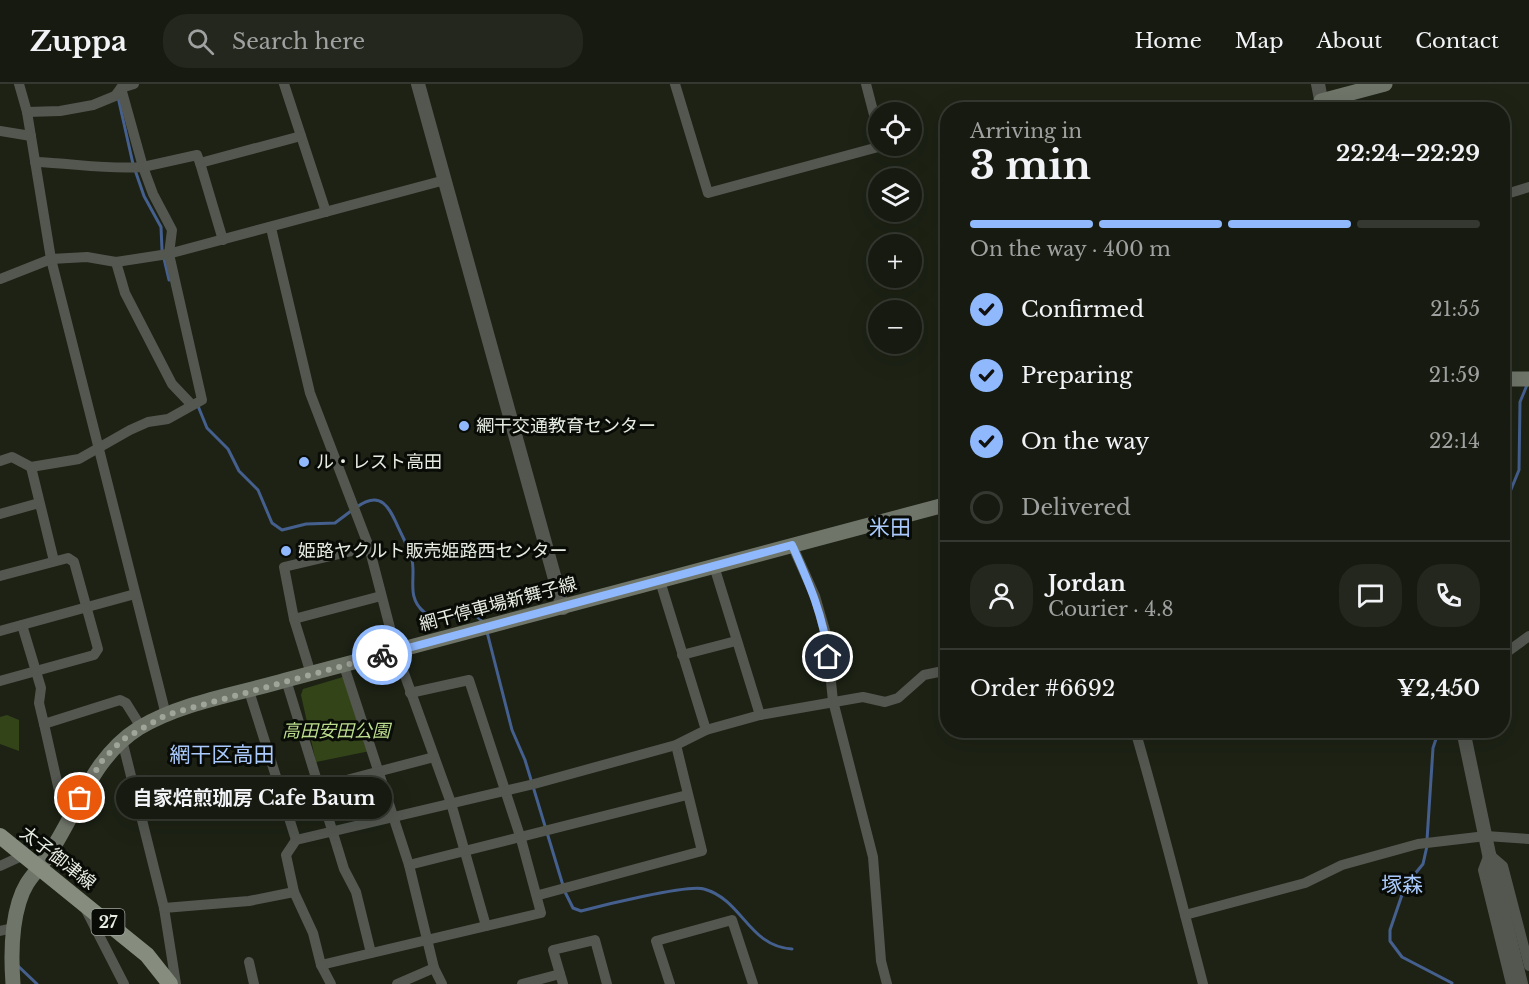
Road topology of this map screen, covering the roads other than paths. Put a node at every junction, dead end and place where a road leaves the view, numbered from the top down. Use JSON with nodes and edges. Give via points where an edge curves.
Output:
{"nodes":[{"id":1,"x":19,"y":84,"type":"edge"},
{"id":2,"x":134,"y":84,"type":"edge"},
{"id":3,"x":284,"y":84,"type":"edge"},
{"id":4,"x":418,"y":84,"type":"edge"},
{"id":5,"x":675,"y":84,"type":"edge"},
{"id":6,"x":866,"y":84,"type":"edge"},
{"id":7,"x":1318,"y":84,"type":"edge"},
{"id":8,"x":1385,"y":84,"type":"edge"},
{"id":9,"x":121,"y":88,"type":"junction"},
{"id":10,"x":871,"y":102,"type":"edge"},
{"id":11,"x":1321,"y":102,"type":"edge"},
{"id":12,"x":1331,"y":102,"type":"edge"},
{"id":13,"x":27,"y":112,"type":"junction"},
{"id":14,"x":0,"y":131,"type":"edge"},
{"id":15,"x":31,"y":136,"type":"junction"},
{"id":16,"x":301,"y":136,"type":"junction"},
{"id":17,"x":868,"y":150,"type":"edge"},
{"id":18,"x":35,"y":162,"type":"junction"},
{"id":19,"x":200,"y":162,"type":"junction"},
{"id":20,"x":142,"y":167,"type":"junction"},
{"id":21,"x":445,"y":180,"type":"junction"},
{"id":22,"x":1529,"y":187,"type":"edge"},
{"id":23,"x":1510,"y":193,"type":"edge"},
{"id":24,"x":326,"y":212,"type":"junction"},
{"id":25,"x":271,"y":228,"type":"junction"},
{"id":26,"x":223,"y":240,"type":"junction"},
{"id":27,"x":165,"y":255,"type":"junction"},
{"id":28,"x":51,"y":259,"type":"junction"},
{"id":29,"x":116,"y":262,"type":"junction"},
{"id":30,"x":0,"y":279,"type":"edge"},
{"id":31,"x":1510,"y":379,"type":"edge"},
{"id":32,"x":1529,"y":379,"type":"edge"},
{"id":33,"x":195,"y":403,"type":"junction"},
{"id":34,"x":98,"y":446,"type":"junction"},
{"id":35,"x":0,"y":461,"type":"edge"},
{"id":36,"x":31,"y":467,"type":"junction"},
{"id":37,"x":39,"y":503,"type":"junction"},
{"id":38,"x":940,"y":506,"type":"edge"},
{"id":39,"x":0,"y":514,"type":"edge"},
{"id":40,"x":792,"y":545,"type":"junction"},
{"id":41,"x":369,"y":547,"type":"junction"},
{"id":42,"x":54,"y":561,"type":"junction"},
{"id":43,"x":714,"y":567,"type":"junction"},
{"id":44,"x":0,"y":576,"type":"edge"},
{"id":45,"x":660,"y":581,"type":"junction"},
{"id":46,"x":135,"y":594,"type":"junction"},
{"id":47,"x":381,"y":596,"type":"junction"},
{"id":48,"x":86,"y":607,"type":"junction"},
{"id":49,"x":563,"y":608,"type":"junction"},
{"id":50,"x":294,"y":619,"type":"junction"},
{"id":51,"x":22,"y":625,"type":"junction"},
{"id":52,"x":0,"y":631,"type":"edge"},
{"id":53,"x":1529,"y":636,"type":"edge"},
{"id":54,"x":736,"y":641,"type":"junction"},
{"id":55,"x":1510,"y":650,"type":"edge"},
{"id":56,"x":396,"y":651,"type":"junction"},
{"id":57,"x":682,"y":655,"type":"junction"},
{"id":58,"x":344,"y":666,"type":"junction"},
{"id":59,"x":34,"y":671,"type":"junction"},
{"id":60,"x":940,"y":672,"type":"edge"},
{"id":61,"x":311,"y":674,"type":"junction"},
{"id":62,"x":0,"y":681,"type":"edge"},
{"id":63,"x":286,"y":681,"type":"junction"},
{"id":64,"x":249,"y":692,"type":"junction"},
{"id":65,"x":410,"y":693,"type":"junction"},
{"id":66,"x":833,"y":701,"type":"junction"},
{"id":67,"x":166,"y":715,"type":"junction"},
{"id":68,"x":759,"y":715,"type":"junction"},
{"id":69,"x":44,"y":724,"type":"junction"},
{"id":70,"x":141,"y":727,"type":"junction"},
{"id":71,"x":706,"y":730,"type":"junction"},
{"id":72,"x":1137,"y":738,"type":"edge"},
{"id":73,"x":1465,"y":738,"type":"edge"},
{"id":74,"x":122,"y":740,"type":"junction"},
{"id":75,"x":676,"y":745,"type":"junction"},
{"id":76,"x":434,"y":757,"type":"junction"},
{"id":77,"x":379,"y":771,"type":"junction"},
{"id":78,"x":320,"y":787,"type":"junction"},
{"id":79,"x":504,"y":792,"type":"junction"},
{"id":80,"x":687,"y":795,"type":"junction"},
{"id":81,"x":451,"y":803,"type":"junction"},
{"id":82,"x":74,"y":811,"type":"junction"},
{"id":83,"x":394,"y":818,"type":"junction"},
{"id":84,"x":334,"y":832,"type":"junction"},
{"id":85,"x":0,"y":836,"type":"edge"},
{"id":86,"x":1486,"y":836,"type":"junction"},
{"id":87,"x":521,"y":839,"type":"junction"},
{"id":88,"x":1529,"y":839,"type":"edge"},
{"id":89,"x":296,"y":840,"type":"junction"},
{"id":90,"x":465,"y":851,"type":"junction"},
{"id":91,"x":1489,"y":854,"type":"junction"},
{"id":92,"x":24,"y":855,"type":"junction"},
{"id":93,"x":0,"y":866,"type":"edge"},
{"id":94,"x":409,"y":866,"type":"junction"},
{"id":95,"x":39,"y":867,"type":"junction"},
{"id":96,"x":294,"y":892,"type":"junction"},
{"id":97,"x":539,"y":895,"type":"junction"},
{"id":98,"x":81,"y":900,"type":"junction"},
{"id":99,"x":164,"y":908,"type":"junction"},
{"id":100,"x":1185,"y":915,"type":"junction"},
{"id":101,"x":486,"y":926,"type":"junction"},
{"id":102,"x":7,"y":929,"type":"edge"},
{"id":103,"x":429,"y":940,"type":"junction"},
{"id":104,"x":371,"y":953,"type":"junction"},
{"id":105,"x":249,"y":962,"type":"dead end"},
{"id":106,"x":321,"y":965,"type":"junction"},
{"id":107,"x":1529,"y":966,"type":"edge"},
{"id":108,"x":434,"y":968,"type":"junction"},
{"id":109,"x":562,"y":979,"type":"edge"},
{"id":110,"x":13,"y":984,"type":"edge"},
{"id":111,"x":124,"y":984,"type":"edge"},
{"id":112,"x":170,"y":984,"type":"edge"},
{"id":113,"x":176,"y":984,"type":"edge"},
{"id":114,"x":254,"y":984,"type":"edge"},
{"id":115,"x":331,"y":984,"type":"edge"},
{"id":116,"x":397,"y":984,"type":"edge"},
{"id":117,"x":442,"y":984,"type":"edge"},
{"id":118,"x":522,"y":984,"type":"edge"},
{"id":119,"x":607,"y":984,"type":"edge"},
{"id":120,"x":670,"y":984,"type":"edge"},
{"id":121,"x":753,"y":984,"type":"edge"},
{"id":122,"x":888,"y":984,"type":"edge"},
{"id":123,"x":1203,"y":984,"type":"edge"},
{"id":124,"x":1510,"y":984,"type":"edge"},
{"id":125,"x":1521,"y":984,"type":"edge"}],
"edges":[{"from":1,"to":13,"type":"street"},
{"from":2,"to":9,"type":"street"},
{"from":3,"to":16,"type":"street"},
{"from":4,"to":21,"type":"street"},
{"from":5,"to":17,"type":"street","via":[[708,193]]},
{"from":6,"to":10,"type":"street"},
{"from":7,"to":11,"type":"street"},
{"from":8,"to":12,"type":"main road"},
{"from":9,"to":13,"type":"street","via":[[115,96],[93,105]]},
{"from":9,"to":20,"type":"street"},
{"from":13,"to":15,"type":"street"},
{"from":14,"to":15,"type":"street"},
{"from":15,"to":18,"type":"street"},
{"from":16,"to":19,"type":"street"},
{"from":16,"to":24,"type":"street"},
{"from":18,"to":20,"type":"street"},
{"from":18,"to":28,"type":"street"},
{"from":19,"to":20,"type":"street","via":[[197,155]]},
{"from":19,"to":26,"type":"street"},
{"from":20,"to":27,"type":"street","via":[[172,230]]},
{"from":21,"to":24,"type":"street"},
{"from":21,"to":49,"type":"street"},
{"from":22,"to":23,"type":"street"},
{"from":24,"to":25,"type":"street"},
{"from":25,"to":26,"type":"street"},
{"from":25,"to":41,"type":"street","via":[[310,393]]},
{"from":26,"to":27,"type":"street"},
{"from":27,"to":29,"type":"street"},
{"from":27,"to":33,"type":"street","via":[[202,400]]},
{"from":28,"to":29,"type":"street","via":[[87,257]]},
{"from":28,"to":30,"type":"street"},
{"from":28,"to":34,"type":"street"},
{"from":29,"to":33,"type":"street","via":[[124,293],[167,374]]},
{"from":31,"to":32,"type":"main road"},
{"from":33,"to":34,"type":"street"},
{"from":34,"to":36,"type":"street","via":[[79,459]]},
{"from":34,"to":46,"type":"street"},
{"from":35,"to":36,"type":"street","via":[[12,457]]},
{"from":36,"to":37,"type":"street"},
{"from":37,"to":39,"type":"street"},
{"from":37,"to":42,"type":"street"},
{"from":38,"to":40,"type":"main road","name":"網干停車場新舞子線"},
{"from":40,"to":43,"type":"main road","name":"網干停車場新舞子線"},
{"from":40,"to":66,"type":"street","via":[[815,596],[826,634]]},
{"from":41,"to":47,"type":"street"},
{"from":41,"to":50,"type":"street","via":[[284,567]]},
{"from":42,"to":44,"type":"street"},
{"from":42,"to":48,"type":"street","via":[[68,558],[75,562]]},
{"from":43,"to":45,"type":"main road","name":"網干停車場新舞子線"},
{"from":43,"to":54,"type":"street"},
{"from":45,"to":49,"type":"main road","name":"網干停車場新舞子線"},
{"from":45,"to":57,"type":"street"},
{"from":46,"to":48,"type":"street"},
{"from":46,"to":67,"type":"street"},
{"from":47,"to":50,"type":"street"},
{"from":47,"to":56,"type":"street"},
{"from":48,"to":51,"type":"street"},
{"from":48,"to":59,"type":"street","via":[[98,648],[94,655]]},
{"from":49,"to":56,"type":"main road","name":"網干停車場新舞子線"},
{"from":50,"to":61,"type":"street"},
{"from":51,"to":52,"type":"street"},
{"from":51,"to":59,"type":"street"},
{"from":53,"to":55,"type":"street"},
{"from":54,"to":57,"type":"street"},
{"from":54,"to":68,"type":"street"},
{"from":56,"to":58,"type":"main road","name":"網干停車場新舞子線"},
{"from":56,"to":65,"type":"street"},
{"from":57,"to":71,"type":"street"},
{"from":58,"to":61,"type":"main road","name":"網干停車場新舞子線"},
{"from":58,"to":77,"type":"street"},
{"from":59,"to":62,"type":"street"},
{"from":59,"to":69,"type":"street","via":[[41,688],[39,703]]},
{"from":60,"to":66,"type":"street","via":[[924,675],[898,698],[885,702],[863,697]]},
{"from":61,"to":63,"type":"main road","name":"網干停車場新舞子線"},
{"from":63,"to":64,"type":"main road","name":"網干停車場新舞子線"},
{"from":63,"to":78,"type":"street"},
{"from":64,"to":67,"type":"main road","name":"網干停車場新舞子線"},
{"from":64,"to":89,"type":"street"},
{"from":65,"to":76,"type":"street"},
{"from":65,"to":79,"type":"street","via":[[469,680]]},
{"from":66,"to":68,"type":"street"},
{"from":66,"to":122,"type":"street","via":[[873,857],[881,961]]},
{"from":67,"to":70,"type":"main road","name":"網干停車場新舞子線"},
{"from":68,"to":71,"type":"street"},
{"from":69,"to":70,"type":"street","via":[[120,700]]},
{"from":69,"to":82,"type":"street","via":[[62,804]]},
{"from":70,"to":74,"type":"main road","name":"網干停車場新舞子線"},
{"from":71,"to":75,"type":"street"},
{"from":72,"to":100,"type":"street"},
{"from":73,"to":86,"type":"street"},
{"from":74,"to":82,"type":"main road","name":"網干停車場新舞子線","via":[[101,762]]},
{"from":74,"to":99,"type":"street"},
{"from":75,"to":79,"type":"street"},
{"from":75,"to":80,"type":"street"},
{"from":76,"to":77,"type":"street"},
{"from":76,"to":81,"type":"street"},
{"from":77,"to":78,"type":"street"},
{"from":77,"to":83,"type":"street"},
{"from":78,"to":84,"type":"street"},
{"from":79,"to":81,"type":"street"},
{"from":79,"to":87,"type":"street"},
{"from":80,"to":87,"type":"street"},
{"from":80,"to":97,"type":"street","via":[[702,851]]},
{"from":81,"to":83,"type":"street"},
{"from":81,"to":90,"type":"street"},
{"from":82,"to":95,"type":"main road","name":"網干停車場新舞子線"},
{"from":83,"to":84,"type":"street"},
{"from":83,"to":94,"type":"street"},
{"from":84,"to":89,"type":"street"},
{"from":84,"to":104,"type":"street","via":[[344,869],[356,892]]},
{"from":85,"to":92,"type":"main road","name":"太子御津線","number":"27"},
{"from":86,"to":88,"type":"street"},
{"from":86,"to":91,"type":"street"},
{"from":86,"to":100,"type":"street","via":[[1418,843],[1342,865],[1305,883]]},
{"from":87,"to":90,"type":"street"},
{"from":87,"to":97,"type":"street"},
{"from":89,"to":96,"type":"street","via":[[286,855]]},
{"from":90,"to":94,"type":"street"},
{"from":90,"to":101,"type":"street"},
{"from":91,"to":107,"type":"street","via":[[1503,866]]},
{"from":91,"to":124,"type":"street","via":[[1483,870]]},
{"from":91,"to":125,"type":"street"},
{"from":92,"to":93,"type":"street"},
{"from":92,"to":95,"type":"main road","name":"太子御津線","number":"27"},
{"from":94,"to":103,"type":"street"},
{"from":95,"to":98,"type":"main road","name":"太子御津線","number":"27"},
{"from":95,"to":102,"type":"main road","name":"網干停車場新舞子線","via":[[25,885]]},
{"from":96,"to":99,"type":"street","via":[[249,901]]},
{"from":96,"to":106,"type":"street","via":[[313,933]]},
{"from":97,"to":101,"type":"street","via":[[542,913]]},
{"from":98,"to":111,"type":"street"},
{"from":98,"to":112,"type":"main road","name":"太子御津線","number":"27","via":[[147,955]]},
{"from":99,"to":113,"type":"street"},
{"from":100,"to":123,"type":"street"},
{"from":101,"to":103,"type":"street"},
{"from":102,"to":110,"type":"main road","name":"網干停車場新舞子線"},
{"from":103,"to":104,"type":"street"},
{"from":103,"to":108,"type":"street"},
{"from":104,"to":106,"type":"street"},
{"from":105,"to":114,"type":"street"},
{"from":106,"to":115,"type":"street"},
{"from":108,"to":116,"type":"street"},
{"from":108,"to":117,"type":"street"},
{"from":109,"to":118,"type":"street"},
{"from":109,"to":119,"type":"street","via":[[553,950],[595,940]]},
{"from":120,"to":121,"type":"street","via":[[656,941],[732,920]]}]}
